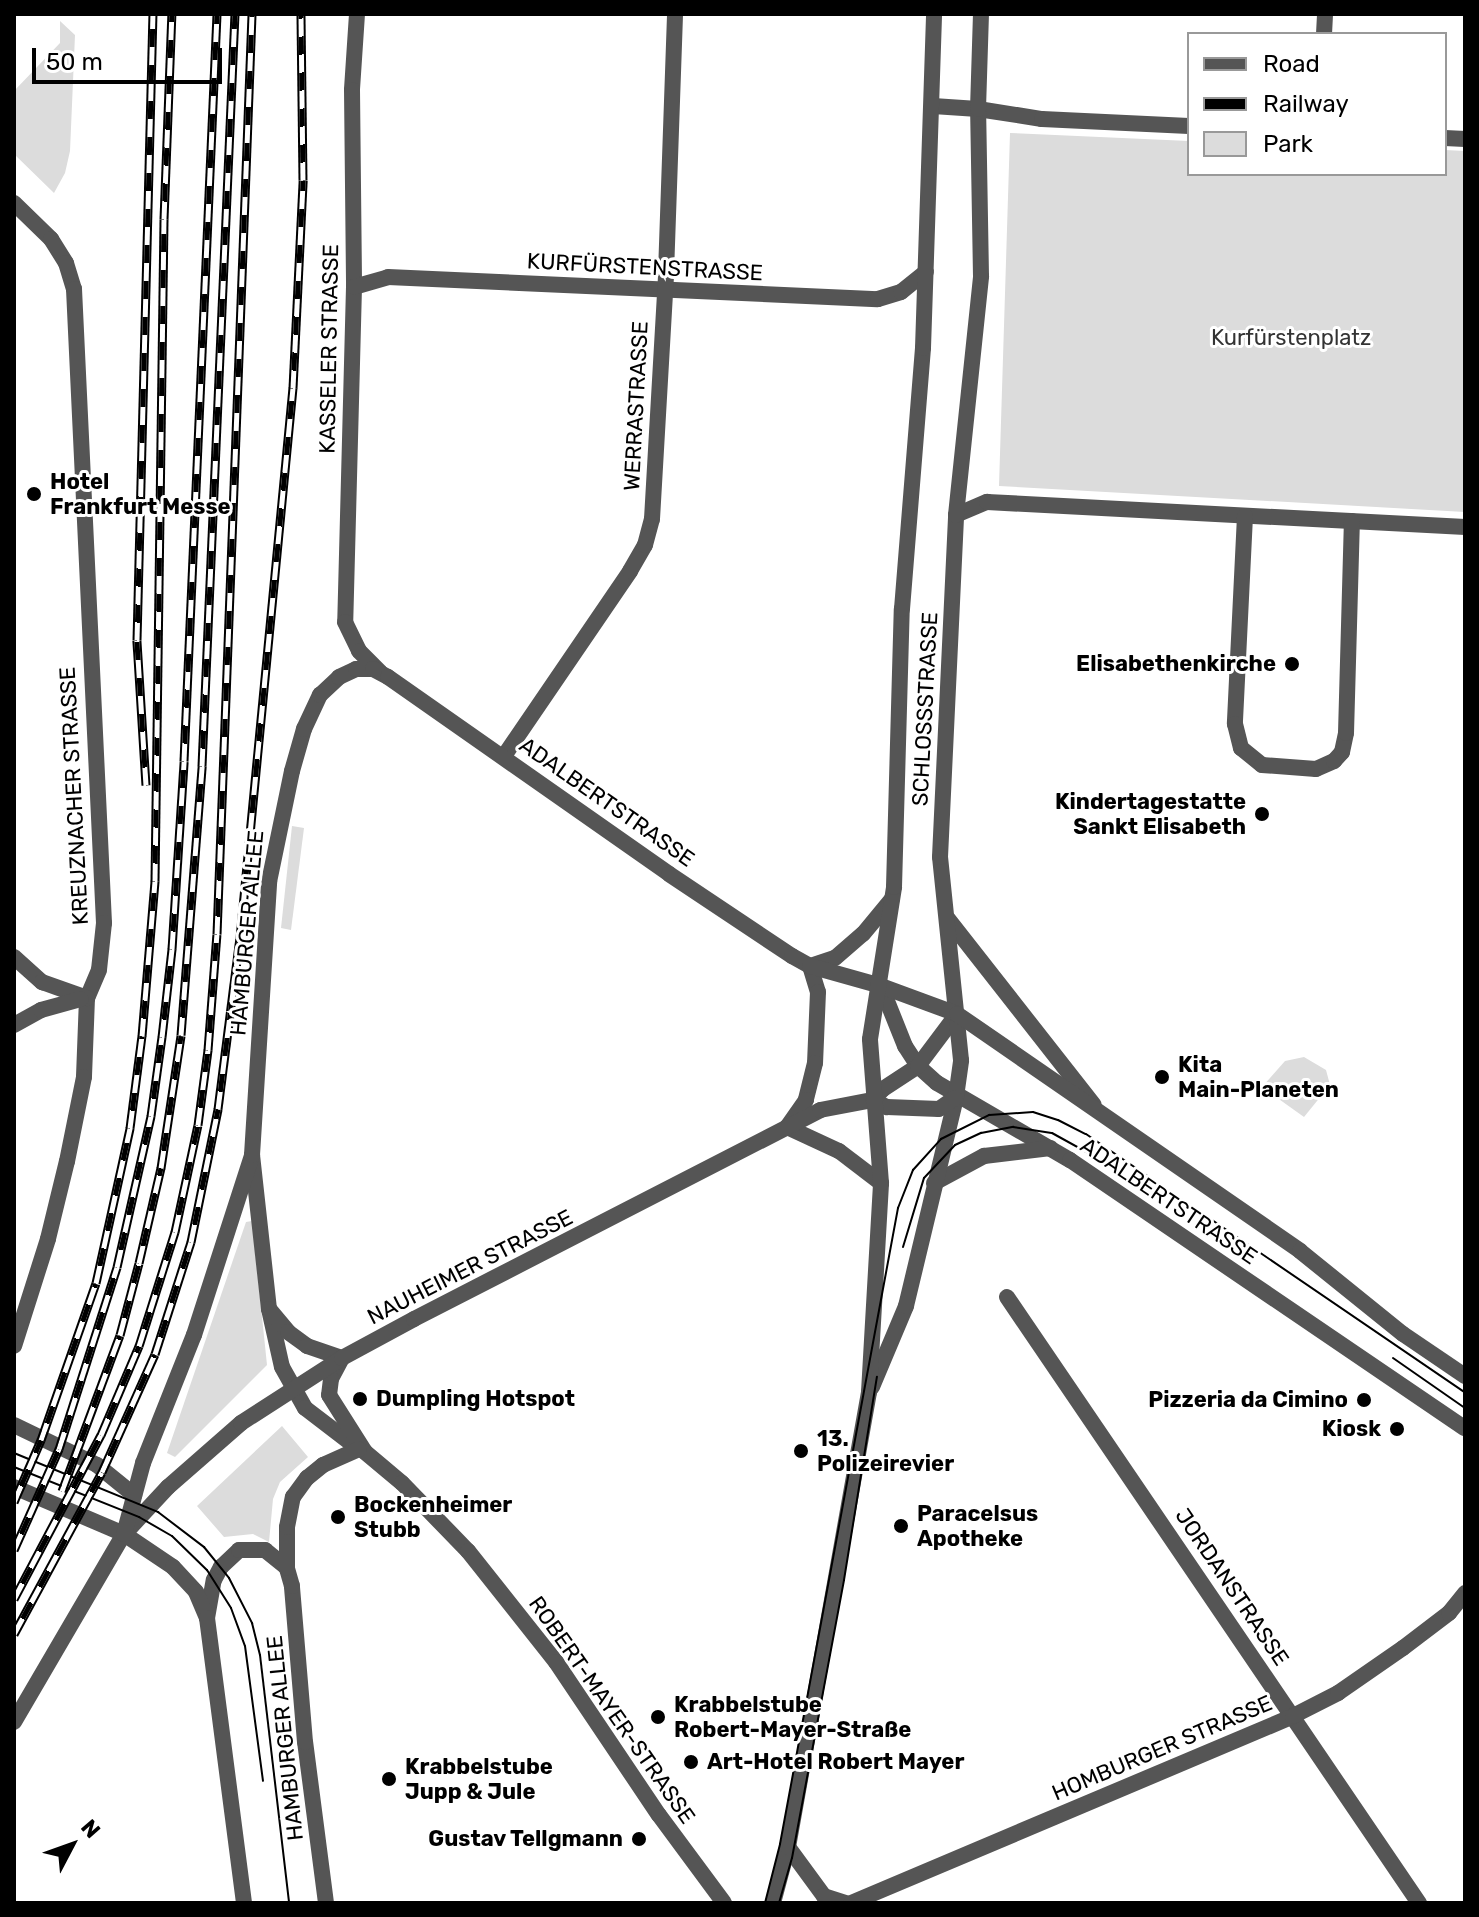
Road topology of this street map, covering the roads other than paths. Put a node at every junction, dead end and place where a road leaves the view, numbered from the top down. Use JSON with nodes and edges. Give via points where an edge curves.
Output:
{"nodes":[{"id":1,"x":357,"y":14,"type":"edge"},
{"id":2,"x":675,"y":14,"type":"edge"},
{"id":3,"x":934,"y":14,"type":"edge"},
{"id":4,"x":981,"y":14,"type":"edge"},
{"id":5,"x":933,"y":106,"type":"junction"},
{"id":6,"x":978,"y":109,"type":"junction"},
{"id":7,"x":1187,"y":126,"type":"edge"},
{"id":8,"x":14,"y":203,"type":"edge"},
{"id":9,"x":926,"y":272,"type":"junction"},
{"id":10,"x":354,"y":287,"type":"junction"},
{"id":11,"x":665,"y":291,"type":"junction"},
{"id":12,"x":956,"y":515,"type":"junction"},
{"id":13,"x":1245,"y":516,"type":"junction"},
{"id":14,"x":1352,"y":521,"type":"junction"},
{"id":15,"x":1465,"y":527,"type":"edge"},
{"id":16,"x":380,"y":672,"type":"junction"},
{"id":17,"x":504,"y":756,"type":"junction"},
{"id":18,"x":893,"y":898,"type":"junction"},
{"id":19,"x":946,"y":917,"type":"junction"},
{"id":20,"x":14,"y":957,"type":"edge"},
{"id":21,"x":810,"y":966,"type":"junction"},
{"id":22,"x":881,"y":986,"type":"junction"},
{"id":23,"x":87,"y":998,"type":"junction"},
{"id":24,"x":957,"y":1014,"type":"junction"},
{"id":25,"x":14,"y":1025,"type":"edge"},
{"id":26,"x":918,"y":1066,"type":"junction"},
{"id":27,"x":956,"y":1097,"type":"junction"},
{"id":28,"x":873,"y":1100,"type":"junction"},
{"id":29,"x":1099,"y":1113,"type":"junction"},
{"id":30,"x":787,"y":1127,"type":"junction"},
{"id":31,"x":1051,"y":1148,"type":"junction"},
{"id":32,"x":252,"y":1155,"type":"junction"},
{"id":33,"x":881,"y":1183,"type":"junction"},
{"id":34,"x":934,"y":1183,"type":"junction"},
{"id":35,"x":1007,"y":1297,"type":"dead end"},
{"id":36,"x":269,"y":1309,"type":"junction"},
{"id":37,"x":14,"y":1346,"type":"edge"},
{"id":38,"x":342,"y":1358,"type":"junction"},
{"id":39,"x":1465,"y":1376,"type":"edge"},
{"id":40,"x":294,"y":1389,"type":"junction"},
{"id":41,"x":869,"y":1392,"type":"junction"},
{"id":42,"x":14,"y":1425,"type":"edge"},
{"id":43,"x":1465,"y":1428,"type":"edge"},
{"id":44,"x":362,"y":1450,"type":"junction"},
{"id":45,"x":14,"y":1487,"type":"edge"},
{"id":46,"x":134,"y":1495,"type":"junction"},
{"id":47,"x":124,"y":1534,"type":"junction"},
{"id":48,"x":287,"y":1568,"type":"junction"},
{"id":49,"x":1465,"y":1593,"type":"edge"},
{"id":50,"x":207,"y":1618,"type":"junction"},
{"id":51,"x":1293,"y":1716,"type":"junction"},
{"id":52,"x":14,"y":1722,"type":"edge"},
{"id":53,"x":788,"y":1847,"type":"junction"},
{"id":54,"x":244,"y":1903,"type":"edge"},
{"id":55,"x":326,"y":1903,"type":"edge"},
{"id":56,"x":724,"y":1903,"type":"edge"},
{"id":57,"x":773,"y":1903,"type":"edge"},
{"id":58,"x":849,"y":1903,"type":"edge"},
{"id":59,"x":1419,"y":1903,"type":"edge"}],
"edges":[{"from":1,"to":10,"type":"street","name":"KASSELER STRASSE","via":[[351,191]]},
{"from":2,"to":11,"type":"street","name":"WERRASTRASSE"},
{"from":3,"to":5,"type":"street","name":"SCHLOSSSTRASSE"},
{"from":4,"to":6,"type":"street","name":"SCHLOSSSTRASSE"},
{"from":5,"to":6,"type":"street"},
{"from":5,"to":9,"type":"street","name":"SCHLOSSSTRASSE"},
{"from":6,"to":7,"type":"street","via":[[1042,119]]},
{"from":6,"to":12,"type":"street","name":"SCHLOSSSTRASSE","via":[[981,276]]},
{"from":8,"to":23,"type":"street","name":"KREUZNACHER STRASSE","via":[[51,239],[74,289],[104,923],[99,970]]},
{"from":9,"to":11,"type":"street","name":"KURFÜRSTENSTRASSE","via":[[901,292],[878,299]]},
{"from":9,"to":18,"type":"street","name":"SCHLOSSSTRASSE","via":[[902,609]]},
{"from":10,"to":11,"type":"street","name":"KURFÜRSTENSTRASSE","via":[[388,277]]},
{"from":10,"to":16,"type":"street","name":"KASSELER STRASSE","via":[[345,622],[359,651]]},
{"from":11,"to":17,"type":"street","name":"WERRASTRASSE","via":[[653,506],[645,545]]},
{"from":12,"to":13,"type":"street","via":[[987,502]]},
{"from":12,"to":19,"type":"street","name":"SCHLOSSSTRASSE","via":[[940,857]]},
{"from":13,"to":14,"type":"street"},
{"from":13,"to":14,"type":"street","via":[[1235,724],[1241,748],[1262,765],[1316,769],[1342,752],[1346,733]]},
{"from":14,"to":15,"type":"street"},
{"from":16,"to":17,"type":"street","name":"ADALBERTSTRASSE"},
{"from":16,"to":32,"type":"street","name":"HAMBURGER ALLEE","via":[[356,669],[327,685],[312,709],[292,771],[269,882]]},
{"from":17,"to":21,"type":"street","name":"ADALBERTSTRASSE"},
{"from":18,"to":21,"type":"street","via":[[835,958]]},
{"from":18,"to":22,"type":"street","name":"SCHLOSSSTRASSE"},
{"from":19,"to":24,"type":"street","name":"SCHLOSSSTRASSE"},
{"from":19,"to":29,"type":"street"},
{"from":20,"to":23,"type":"street","via":[[42,982]]},
{"from":21,"to":22,"type":"street","name":"ADALBERTSTRASSE"},
{"from":21,"to":30,"type":"street","via":[[818,992],[815,1063],[806,1100]]},
{"from":22,"to":24,"type":"street","name":"ADALBERTSTRASSE"},
{"from":22,"to":26,"type":"street","name":"ADALBERTSTRASSE"},
{"from":22,"to":28,"type":"street","name":"SCHLOSSSTRASSE","via":[[871,1021]]},
{"from":23,"to":25,"type":"street","via":[[65,1001]]},
{"from":23,"to":37,"type":"street","name":"KREUZNACHER STRASSE","via":[[84,1077],[70,1147],[45,1252]]},
{"from":24,"to":26,"type":"street","name":"NAUHEIMER STRASSE"},
{"from":24,"to":27,"type":"street","name":"SCHLOSSSTRASSE","via":[[961,1060]]},
{"from":24,"to":29,"type":"street","name":"ADALBERTSTRASSE"},
{"from":26,"to":27,"type":"street","name":"ADALBERTSTRASSE"},
{"from":26,"to":28,"type":"street","name":"NAUHEIMER STRASSE"},
{"from":27,"to":28,"type":"street","name":"NAUHEIMER STRASSE","via":[[939,1109],[887,1107]]},
{"from":27,"to":31,"type":"street","name":"ADALBERTSTRASSE"},
{"from":27,"to":34,"type":"street","name":"SCHLOSSSTRASSE"},
{"from":28,"to":30,"type":"street","name":"NAUHEIMER STRASSE","via":[[820,1110]]},
{"from":28,"to":33,"type":"street","name":"SCHLOSSSTRASSE"},
{"from":29,"to":39,"type":"street","name":"ADALBERTSTRASSE","via":[[1300,1251]]},
{"from":30,"to":33,"type":"street","via":[[839,1151]]},
{"from":30,"to":38,"type":"street","name":"NAUHEIMER STRASSE"},
{"from":31,"to":34,"type":"street","via":[[984,1156]]},
{"from":31,"to":43,"type":"street","name":"ADALBERTSTRASSE"},
{"from":32,"to":36,"type":"street","name":"HAMBURGER ALLEE"},
{"from":32,"to":46,"type":"street","name":"HAMBURGER ALLEE","via":[[194,1335]]},
{"from":33,"to":41,"type":"street","name":"SCHLOSSSTRASSE"},
{"from":34,"to":41,"type":"street","name":"SCHLOSSSTRASSE","via":[[906,1306]]},
{"from":35,"to":51,"type":"street","name":"JORDANSTRASSE"},
{"from":36,"to":38,"type":"street","via":[[307,1346]]},
{"from":36,"to":40,"type":"street","name":"HAMBURGER ALLEE","via":[[279,1359]]},
{"from":38,"to":40,"type":"street","name":"NAUHEIMER STRASSE"},
{"from":38,"to":44,"type":"street","name":"ROBERT-MAYER-STRASSE","via":[[329,1395]]},
{"from":40,"to":44,"type":"street","name":"ROBERT-MAYER-STRASSE","via":[[305,1408]]},
{"from":40,"to":47,"type":"street","name":"NAUHEIMER STRASSE","via":[[241,1423]]},
{"from":41,"to":53,"type":"street","name":"SCHLOSSSTRASSE"},
{"from":42,"to":46,"type":"street","via":[[97,1465]]},
{"from":44,"to":48,"type":"street","name":"HAMBURGER ALLEE","via":[[323,1465],[293,1497]]},
{"from":44,"to":56,"type":"street","name":"ROBERT-MAYER-STRASSE","via":[[457,1539],[546,1649]]},
{"from":45,"to":47,"type":"street"},
{"from":46,"to":47,"type":"street","name":"HAMBURGER ALLEE"},
{"from":47,"to":50,"type":"street","via":[[186,1579]]},
{"from":47,"to":52,"type":"street"},
{"from":48,"to":50,"type":"street","via":[[265,1550],[239,1550],[214,1580]]},
{"from":48,"to":55,"type":"street","name":"HAMBURGER ALLEE"},
{"from":49,"to":51,"type":"street","name":"HOMBURGER STRASSE","via":[[1449,1613],[1403,1648],[1338,1693]]},
{"from":50,"to":54,"type":"street"},
{"from":51,"to":58,"type":"street","name":"HOMBURGER STRASSE"},
{"from":51,"to":59,"type":"street","name":"JORDANSTRASSE"},
{"from":53,"to":57,"type":"street","name":"SCHLOSSSTRASSE"},
{"from":53,"to":58,"type":"street","name":"HOMBURGER STRASSE","via":[[824,1896]]}]}
